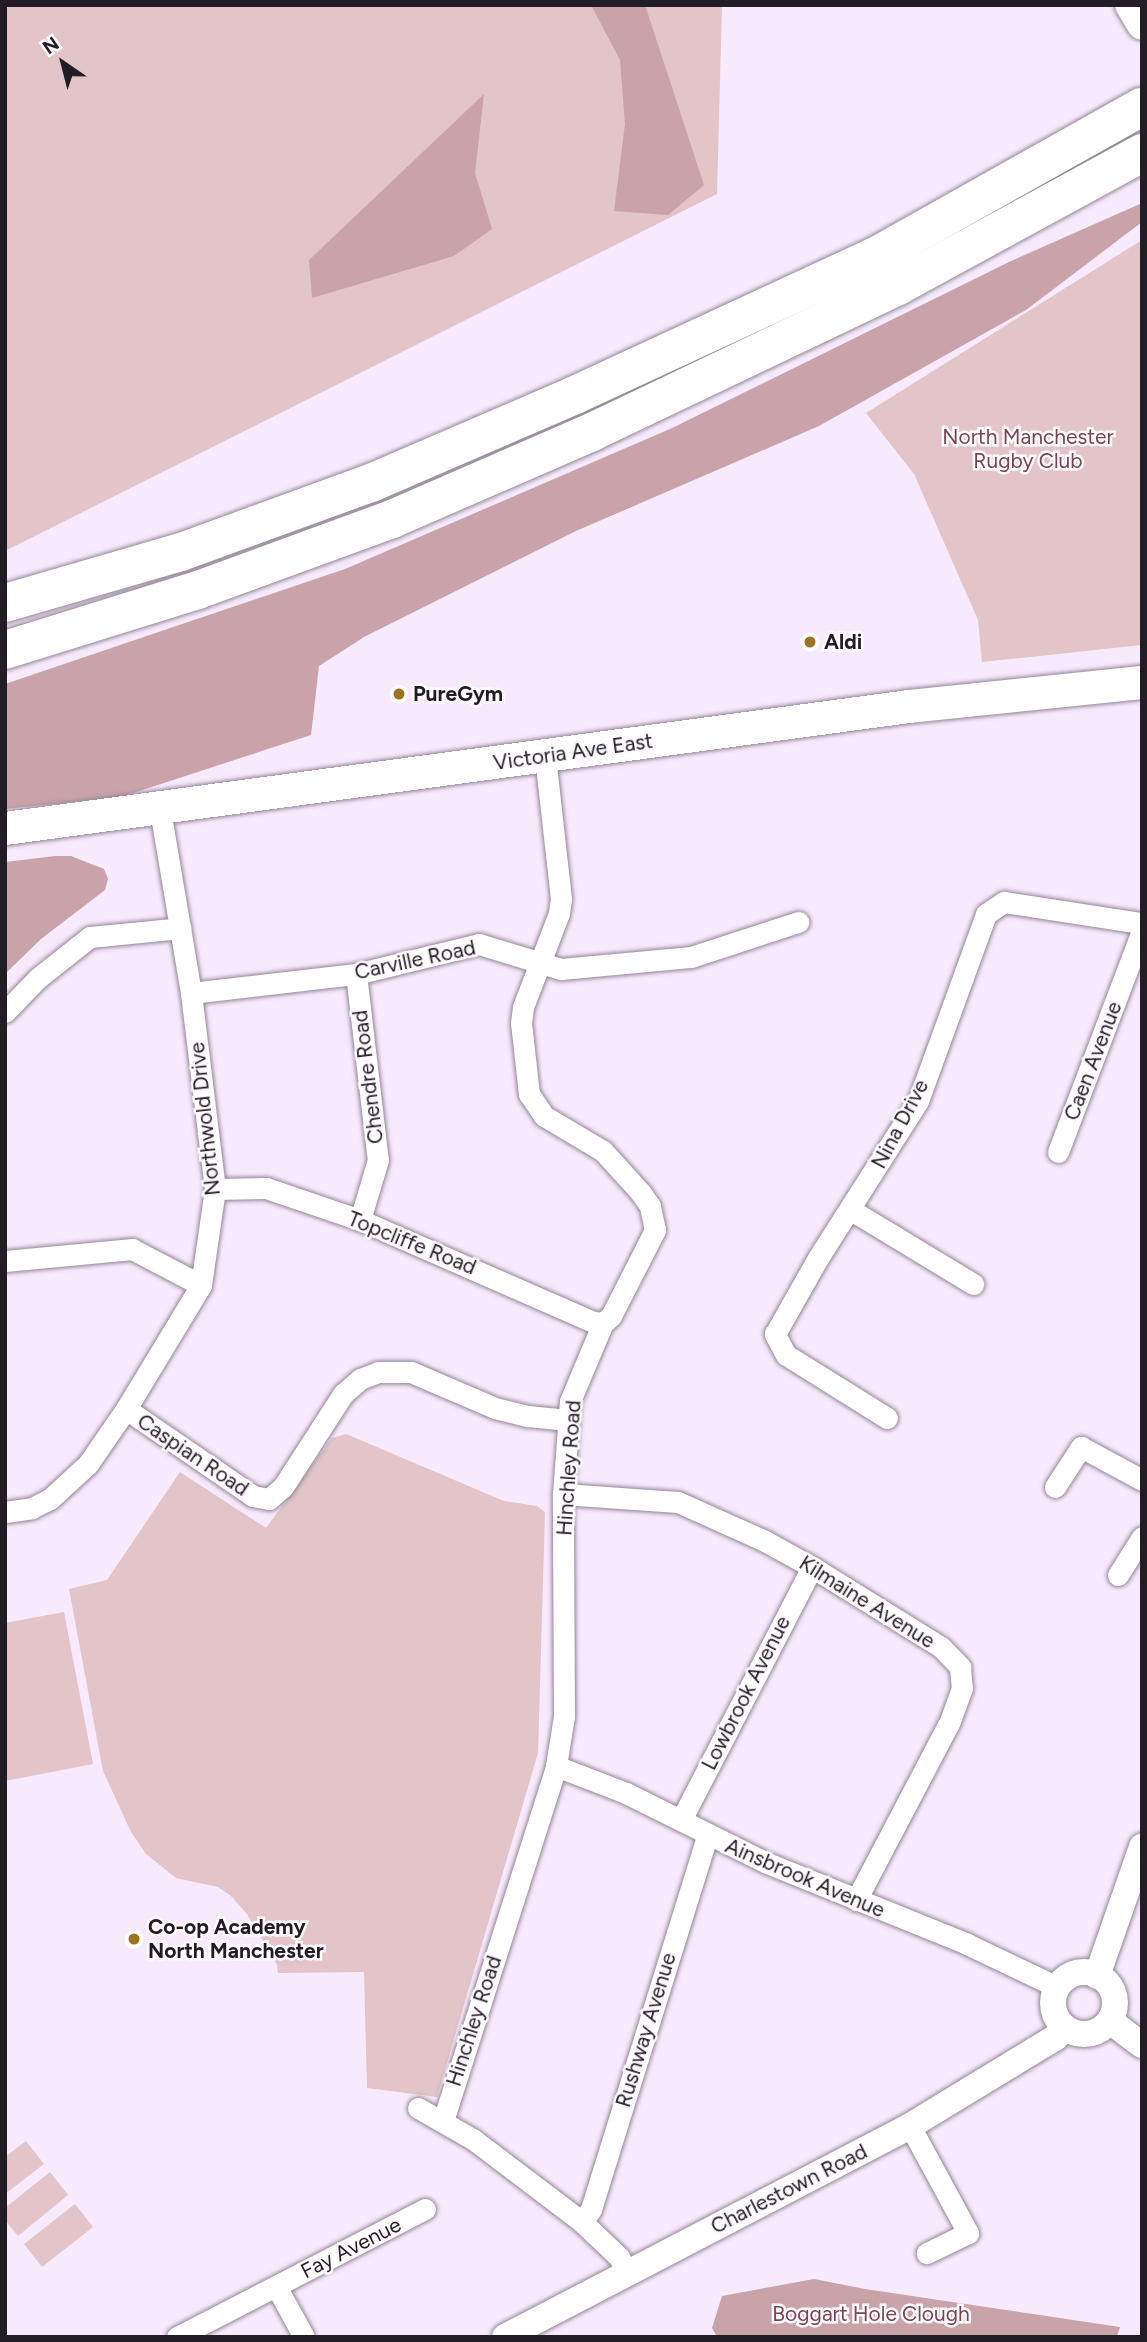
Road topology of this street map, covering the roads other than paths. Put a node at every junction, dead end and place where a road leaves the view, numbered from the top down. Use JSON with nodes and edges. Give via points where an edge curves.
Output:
{"nodes":[{"id":1,"x":1130,"y":5,"type":"edge"},
{"id":2,"x":1142,"y":25,"type":"edge"},
{"id":3,"x":1142,"y":107,"type":"edge"},
{"id":4,"x":1142,"y":153,"type":"edge"},
{"id":5,"x":5,"y":603,"type":"edge"},
{"id":6,"x":5,"y":650,"type":"edge"},
{"id":7,"x":1142,"y":682,"type":"edge"},
{"id":8,"x":545,"y":757,"type":"junction"},
{"id":9,"x":160,"y":809,"type":"junction"},
{"id":10,"x":5,"y":828,"type":"edge"},
{"id":11,"x":798,"y":922,"type":"dead end"},
{"id":12,"x":1142,"y":923,"type":"edge"},
{"id":13,"x":181,"y":928,"type":"junction"},
{"id":14,"x":1142,"y":931,"type":"edge"},
{"id":15,"x":540,"y":961,"type":"junction"},
{"id":16,"x":356,"y":974,"type":"junction"},
{"id":17,"x":191,"y":993,"type":"junction"},
{"id":18,"x":5,"y":1012,"type":"edge"},
{"id":19,"x":1058,"y":1152,"type":"dead end"},
{"id":20,"x":215,"y":1189,"type":"junction"},
{"id":21,"x":851,"y":1210,"type":"junction"},
{"id":22,"x":360,"y":1220,"type":"junction"},
{"id":23,"x":5,"y":1261,"type":"edge"},
{"id":24,"x":201,"y":1284,"type":"junction"},
{"id":25,"x":974,"y":1284,"type":"dead end"},
{"id":26,"x":603,"y":1323,"type":"junction"},
{"id":27,"x":126,"y":1409,"type":"junction"},
{"id":28,"x":887,"y":1418,"type":"dead end"},
{"id":29,"x":568,"y":1420,"type":"junction"},
{"id":30,"x":1142,"y":1480,"type":"edge"},
{"id":31,"x":1055,"y":1487,"type":"dead end"},
{"id":32,"x":563,"y":1494,"type":"junction"},
{"id":33,"x":5,"y":1512,"type":"edge"},
{"id":34,"x":1142,"y":1537,"type":"edge"},
{"id":35,"x":812,"y":1567,"type":"junction"},
{"id":36,"x":1118,"y":1576,"type":"dead end"},
{"id":37,"x":556,"y":1766,"type":"junction"},
{"id":38,"x":681,"y":1819,"type":"junction"},
{"id":39,"x":707,"y":1836,"type":"junction"},
{"id":40,"x":1142,"y":1847,"type":"edge"},
{"id":41,"x":856,"y":1900,"type":"junction"},
{"id":42,"x":1097,"y":1976,"type":"junction"},
{"id":43,"x":1057,"y":1987,"type":"junction"},
{"id":44,"x":1110,"y":2021,"type":"junction"},
{"id":45,"x":1065,"y":2028,"type":"junction"},
{"id":46,"x":1142,"y":2045,"type":"edge"},
{"id":47,"x":418,"y":2108,"type":"dead end"},
{"id":48,"x":443,"y":2121,"type":"junction"},
{"id":49,"x":911,"y":2126,"type":"junction"},
{"id":50,"x":425,"y":2209,"type":"dead end"},
{"id":51,"x":582,"y":2222,"type":"junction"},
{"id":52,"x":927,"y":2253,"type":"dead end"},
{"id":53,"x":627,"y":2273,"type":"junction"},
{"id":54,"x":276,"y":2286,"type":"junction"},
{"id":55,"x":177,"y":2337,"type":"edge"},
{"id":56,"x":304,"y":2337,"type":"edge"},
{"id":57,"x":505,"y":2337,"type":"edge"}],
"edges":[{"from":1,"to":2,"type":"main road"},
{"from":3,"to":5,"type":"highway","via":[[876,256],[575,395],[359,488],[181,552]]},
{"from":4,"to":6,"type":"highway","via":[[898,286],[592,432],[366,528],[198,590]]},
{"from":7,"to":8,"type":"main road","name":"Victoria Ave East","via":[[909,706]]},
{"from":8,"to":9,"type":"main road","name":"Victoria Ave East"},
{"from":8,"to":15,"type":"street","name":"Hinchley Road","via":[[561,899]]},
{"from":9,"to":10,"type":"main road","name":"Victoria Ave East"},
{"from":9,"to":13,"type":"street","name":"Northwold Drive"},
{"from":11,"to":15,"type":"street","name":"Carville Road","via":[[691,957],[578,969],[561,969]]},
{"from":12,"to":21,"type":"street","name":"Nina Drive","via":[[1004,902],[986,914],[918,1101]]},
{"from":13,"to":17,"type":"street","name":"Northwold Drive"},
{"from":13,"to":18,"type":"street","via":[[90,937],[38,978]]},
{"from":14,"to":19,"type":"street","name":"Caen Avenue"},
{"from":15,"to":16,"type":"street","name":"Carville Road","via":[[479,944]]},
{"from":15,"to":26,"type":"street","name":"Hinchley Road","via":[[521,1023],[535,1106],[554,1124],[603,1152],[641,1192],[653,1217],[655,1230],[611,1316]]},
{"from":16,"to":17,"type":"street","name":"Carville Road"},
{"from":16,"to":22,"type":"street","name":"Chendre Road","via":[[378,1160]]},
{"from":17,"to":20,"type":"street","name":"Northwold Drive"},
{"from":20,"to":22,"type":"street","name":"Topcliffe Road","via":[[266,1188]]},
{"from":20,"to":24,"type":"street","name":"Northwold Drive"},
{"from":21,"to":25,"type":"street"},
{"from":21,"to":28,"type":"street","name":"Nina Drive","via":[[775,1334],[786,1355]]},
{"from":22,"to":26,"type":"street","name":"Topcliffe Road"},
{"from":23,"to":24,"type":"street","via":[[132,1249]]},
{"from":24,"to":27,"type":"street","name":"Northwold Drive"},
{"from":26,"to":29,"type":"street","name":"Hinchley Road","via":[[570,1401]]},
{"from":27,"to":29,"type":"street","name":"Caspian Road","via":[[253,1496],[269,1499],[283,1487],[343,1394],[378,1371],[411,1372],[495,1408]]},
{"from":27,"to":33,"type":"street","name":"Northwold Drive","via":[[70,1484],[32,1508]]},
{"from":29,"to":32,"type":"street","name":"Hinchley Road"},
{"from":30,"to":31,"type":"street","via":[[1081,1447]]},
{"from":32,"to":35,"type":"street","name":"Kilmaine Avenue","via":[[678,1502]]},
{"from":32,"to":37,"type":"street","name":"Hinchley Road","via":[[564,1716]]},
{"from":34,"to":36,"type":"street"},
{"from":35,"to":38,"type":"street","name":"Lowbrook Avenue"},
{"from":35,"to":41,"type":"street","name":"Kilmaine Avenue","via":[[941,1647],[960,1667],[962,1688],[949,1723]]},
{"from":37,"to":38,"type":"street","name":"Ainsbrook Avenue"},
{"from":37,"to":48,"type":"street","name":"Hinchley Road"},
{"from":38,"to":39,"type":"street","name":"Ainsbrook Avenue"},
{"from":39,"to":41,"type":"street","name":"Ainsbrook Avenue"},
{"from":39,"to":51,"type":"street","name":"Rushway Avenue","via":[[591,2208]]},
{"from":40,"to":42,"type":"street"},
{"from":41,"to":43,"type":"street","name":"Ainsbrook Avenue","via":[[967,1944]]},
{"from":42,"to":43,"type":"street","via":[[1075,1974]]},
{"from":42,"to":44,"type":"street","via":[[1115,1997]]},
{"from":43,"to":45,"type":"street","via":[[1054,2011]]},
{"from":44,"to":45,"type":"street","via":[[1090,2033]]},
{"from":44,"to":46,"type":"street"},
{"from":45,"to":49,"type":"street","name":"Charlestown Road"},
{"from":47,"to":48,"type":"street"},
{"from":48,"to":51,"type":"street"},
{"from":49,"to":52,"type":"street","via":[[968,2233]]},
{"from":49,"to":53,"type":"street","name":"Charlestown Road"},
{"from":50,"to":54,"type":"street","name":"Fay Avenue"},
{"from":51,"to":53,"type":"street","via":[[619,2257]]},
{"from":53,"to":57,"type":"street","name":"Charlestown Road"},
{"from":54,"to":55,"type":"street","name":"Fay Avenue"},
{"from":54,"to":56,"type":"street"}]}
